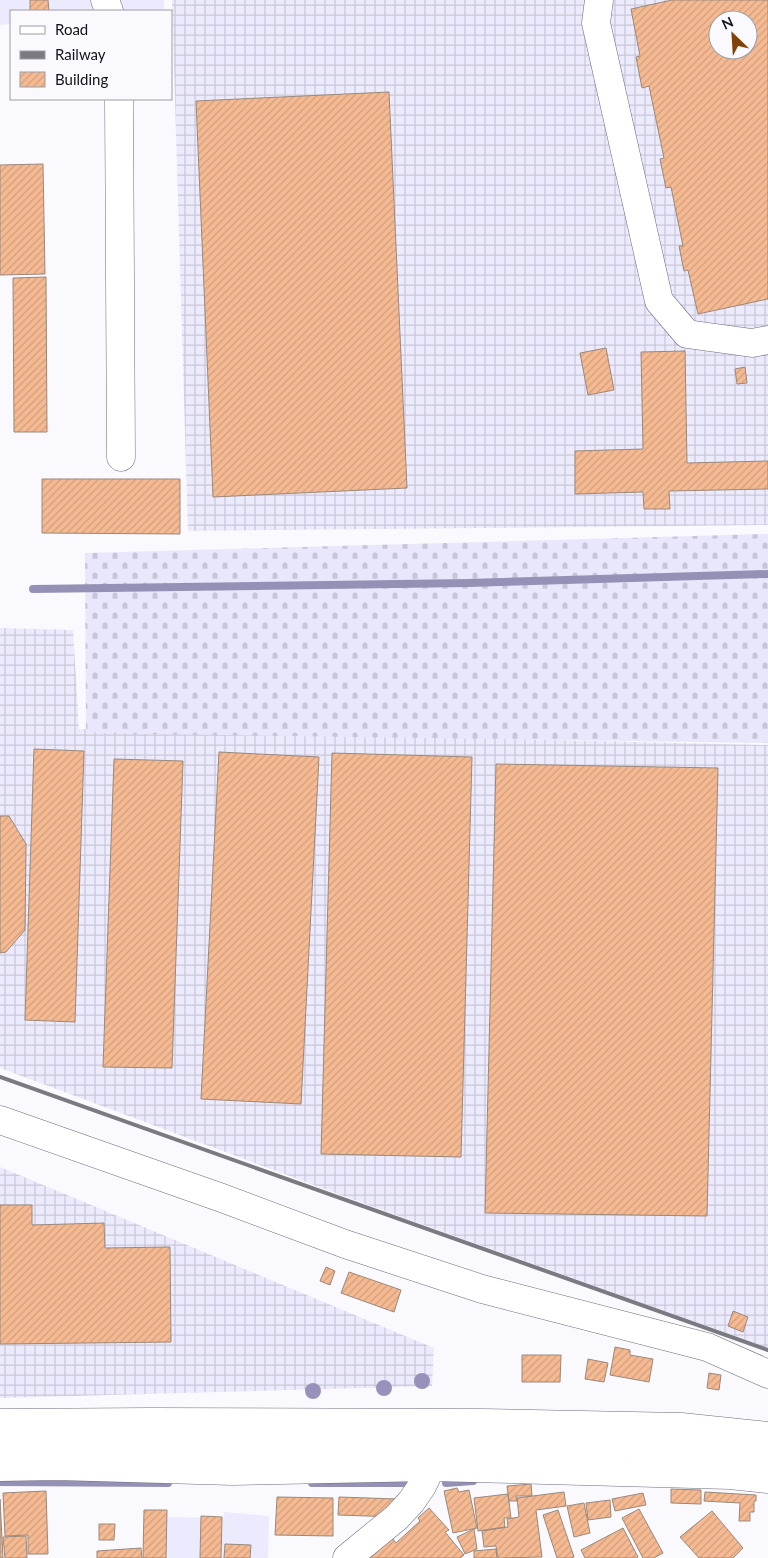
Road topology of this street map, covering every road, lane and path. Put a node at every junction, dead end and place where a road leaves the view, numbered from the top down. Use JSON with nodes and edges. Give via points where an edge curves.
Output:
{"nodes":[{"id":1,"x":599,"y":0,"type":"edge"},
{"id":2,"x":119,"y":100,"type":"edge"},
{"id":3,"x":768,"y":340,"type":"edge"},
{"id":4,"x":121,"y":457,"type":"dead end"},
{"id":5,"x":0,"y":1120,"type":"edge"},
{"id":6,"x":768,"y":1374,"type":"edge"},
{"id":7,"x":0,"y":1423,"type":"edge"},
{"id":8,"x":768,"y":1436,"type":"edge"},
{"id":9,"x":0,"y":1445,"type":"edge"},
{"id":10,"x":429,"y":1455,"type":"junction"},
{"id":11,"x":768,"y":1456,"type":"edge"},
{"id":12,"x":0,"y":1467,"type":"edge"},
{"id":13,"x":768,"y":1479,"type":"edge"},
{"id":14,"x":346,"y":1558,"type":"edge"}],
"edges":[{"from":1,"to":3,"type":"street","via":[[596,23],[659,301],[687,334],[752,343]]},
{"from":2,"to":4,"type":"street"},
{"from":5,"to":6,"type":"street","via":[[345,1244],[482,1289],[707,1348]]},
{"from":7,"to":8,"type":"street","via":[[493,1423],[682,1427]]},
{"from":9,"to":10,"type":"street"},
{"from":10,"to":11,"type":"street","via":[[634,1445]]},
{"from":10,"to":12,"type":"street","via":[[233,1471]]},
{"from":10,"to":13,"type":"street"},
{"from":10,"to":14,"type":"street","via":[[422,1486],[396,1518]]}]}
